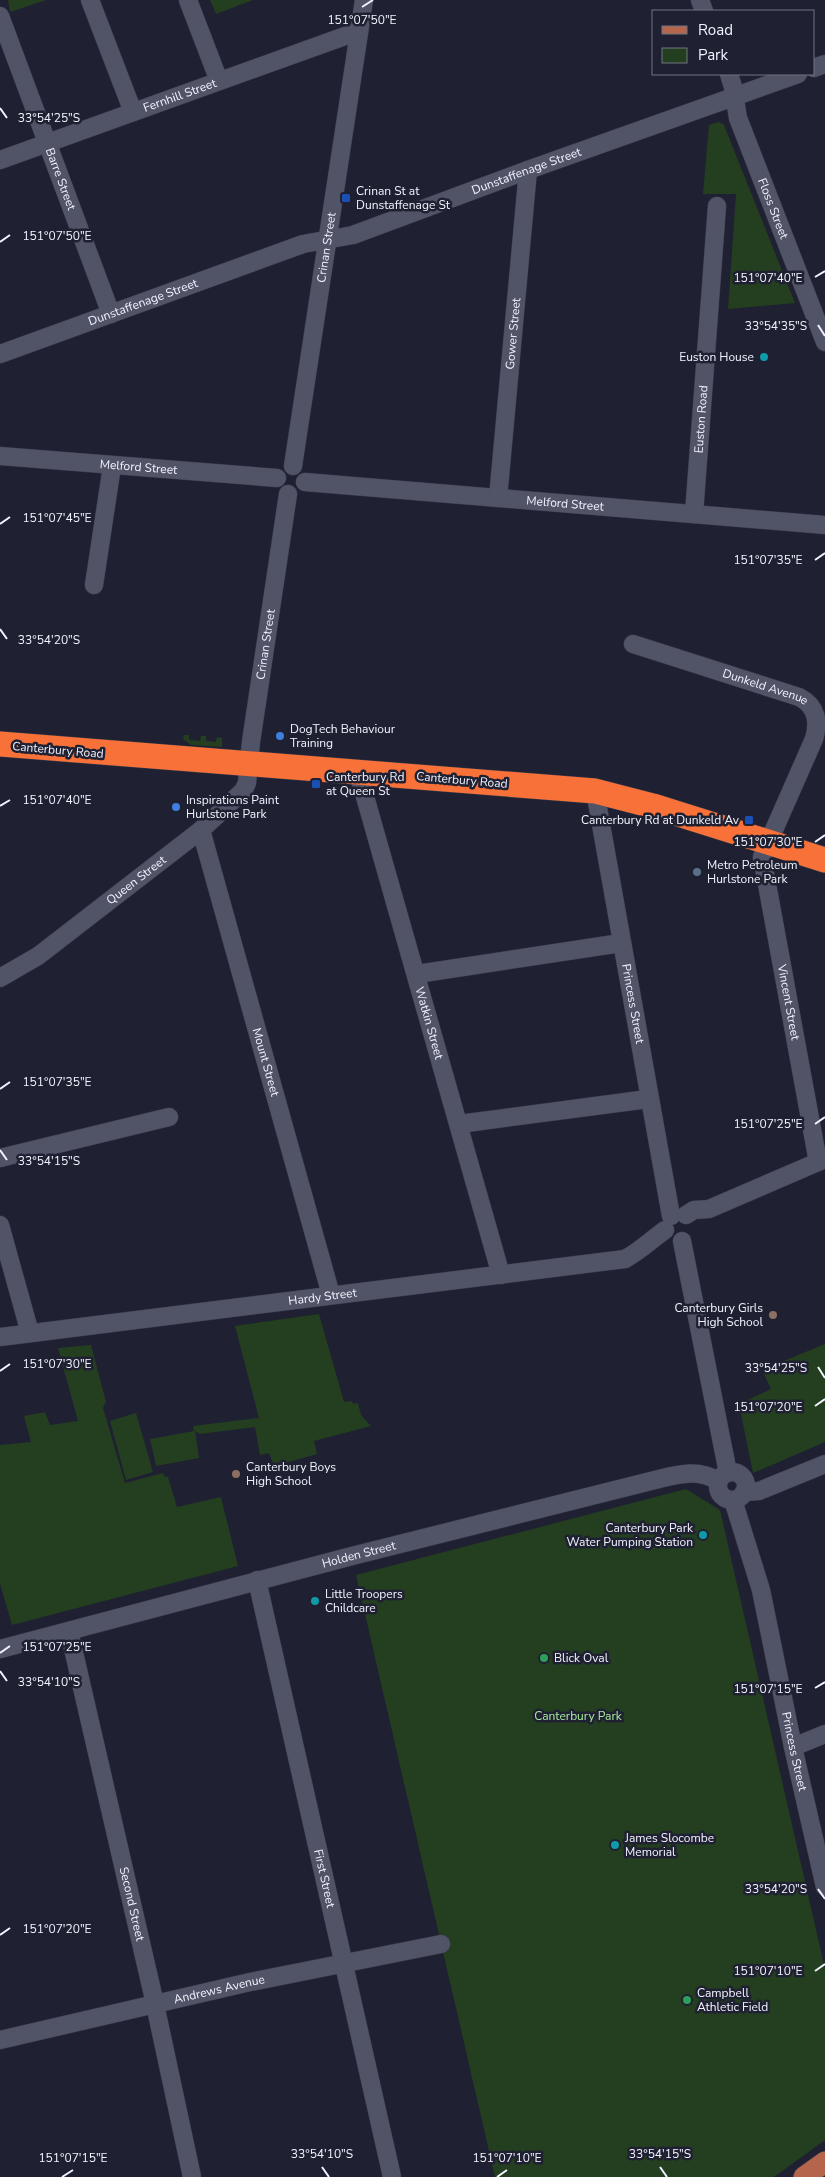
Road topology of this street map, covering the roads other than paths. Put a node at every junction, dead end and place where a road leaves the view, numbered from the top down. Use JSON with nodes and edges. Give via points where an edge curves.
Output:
{"nodes":[{"id":1,"x":90,"y":0,"type":"edge"},
{"id":2,"x":188,"y":0,"type":"edge"},
{"id":3,"x":364,"y":0,"type":"edge"},
{"id":4,"x":0,"y":16,"type":"edge"},
{"id":5,"x":359,"y":31,"type":"junction"},
{"id":6,"x":729,"y":75,"type":"edge"},
{"id":7,"x":795,"y":75,"type":"edge"},
{"id":8,"x":218,"y":81,"type":"junction"},
{"id":9,"x":735,"y":96,"type":"junction"},
{"id":10,"x":133,"y":112,"type":"junction"},
{"id":11,"x":46,"y":143,"type":"junction"},
{"id":12,"x":0,"y":160,"type":"edge"},
{"id":13,"x":528,"y":170,"type":"junction"},
{"id":14,"x":717,"y":206,"type":"dead end"},
{"id":15,"x":328,"y":239,"type":"junction"},
{"id":16,"x":111,"y":314,"type":"junction"},
{"id":17,"x":825,"y":342,"type":"edge"},
{"id":18,"x":0,"y":354,"type":"edge"},
{"id":19,"x":0,"y":456,"type":"edge"},
{"id":20,"x":112,"y":466,"type":"junction"},
{"id":21,"x":293,"y":466,"type":"junction"},
{"id":22,"x":277,"y":478,"type":"junction"},
{"id":23,"x":305,"y":482,"type":"junction"},
{"id":24,"x":288,"y":494,"type":"junction"},
{"id":25,"x":498,"y":498,"type":"junction"},
{"id":26,"x":694,"y":514,"type":"junction"},
{"id":27,"x":825,"y":525,"type":"edge"},
{"id":28,"x":94,"y":585,"type":"dead end"},
{"id":29,"x":633,"y":644,"type":"dead end"},
{"id":30,"x":0,"y":744,"type":"edge"},
{"id":31,"x":248,"y":764,"type":"junction"},
{"id":32,"x":358,"y":772,"type":"junction"},
{"id":33,"x":595,"y":791,"type":"junction"},
{"id":34,"x":201,"y":830,"type":"junction"},
{"id":35,"x":769,"y":842,"type":"junction"},
{"id":36,"x":825,"y":860,"type":"edge"},
{"id":37,"x":621,"y":944,"type":"junction"},
{"id":38,"x":416,"y":974,"type":"junction"},
{"id":39,"x":0,"y":978,"type":"edge"},
{"id":40,"x":648,"y":1099,"type":"junction"},
{"id":41,"x":169,"y":1117,"type":"dead end"},
{"id":42,"x":459,"y":1124,"type":"junction"},
{"id":43,"x":0,"y":1158,"type":"edge"},
{"id":44,"x":821,"y":1161,"type":"edge"},
{"id":45,"x":0,"y":1225,"type":"edge"},
{"id":46,"x":678,"y":1228,"type":"junction"},
{"id":47,"x":501,"y":1275,"type":"junction"},
{"id":48,"x":331,"y":1295,"type":"junction"},
{"id":49,"x":30,"y":1333,"type":"junction"},
{"id":50,"x":0,"y":1337,"type":"edge"},
{"id":51,"x":825,"y":1464,"type":"edge"},
{"id":52,"x":723,"y":1477,"type":"junction"},
{"id":53,"x":739,"y":1496,"type":"junction"},
{"id":54,"x":257,"y":1580,"type":"junction"},
{"id":55,"x":68,"y":1631,"type":"junction"},
{"id":56,"x":0,"y":1649,"type":"edge"},
{"id":57,"x":822,"y":1740,"type":"edge"},
{"id":58,"x":793,"y":1747,"type":"junction"},
{"id":59,"x":825,"y":1887,"type":"edge"},
{"id":60,"x":441,"y":1944,"type":"dead end"},
{"id":61,"x":345,"y":1962,"type":"junction"},
{"id":62,"x":155,"y":2004,"type":"junction"},
{"id":63,"x":0,"y":2040,"type":"edge"},
{"id":64,"x":825,"y":2162,"type":"edge"},
{"id":65,"x":192,"y":2177,"type":"edge"},
{"id":66,"x":392,"y":2177,"type":"edge"},
{"id":67,"x":804,"y":2177,"type":"edge"}],
"edges":[{"from":1,"to":10,"type":"street"},
{"from":2,"to":8,"type":"street"},
{"from":3,"to":5,"type":"street","name":"Crinan Street"},
{"from":4,"to":11,"type":"street","name":"Barre Street"},
{"from":5,"to":8,"type":"street","name":"Fernhill Street"},
{"from":5,"to":15,"type":"street","name":"Crinan Street"},
{"from":6,"to":9,"type":"street","name":"Floss Street"},
{"from":7,"to":9,"type":"street","name":"Dunstaffenage Street"},
{"from":8,"to":10,"type":"street","name":"Fernhill Street"},
{"from":9,"to":13,"type":"street","name":"Dunstaffenage Street"},
{"from":9,"to":17,"type":"street","name":"Floss Street","via":[[738,118]]},
{"from":10,"to":11,"type":"street","name":"Fernhill Street"},
{"from":11,"to":12,"type":"street","name":"Fernhill Street"},
{"from":11,"to":16,"type":"street","name":"Barre Street"},
{"from":13,"to":15,"type":"street","name":"Dunstaffenage Street","via":[[353,236]]},
{"from":13,"to":25,"type":"street","name":"Gower Street"},
{"from":14,"to":26,"type":"street","name":"Euston Road"},
{"from":15,"to":16,"type":"street","name":"Dunstaffenage Street","via":[[303,244]]},
{"from":15,"to":21,"type":"street","name":"Crinan Street"},
{"from":16,"to":18,"type":"street","name":"Dunstaffenage Street"},
{"from":19,"to":20,"type":"street","name":"Melford Street"},
{"from":20,"to":22,"type":"street","name":"Melford Street"},
{"from":20,"to":28,"type":"street"},
{"from":21,"to":22,"type":"street","via":[[285,467]]},
{"from":21,"to":23,"type":"street","via":[[302,470]]},
{"from":22,"to":24,"type":"street","via":[[278,487]]},
{"from":23,"to":24,"type":"street","via":[[296,494]]},
{"from":23,"to":25,"type":"street","name":"Melford Street"},
{"from":24,"to":31,"type":"street","name":"Crinan Street"},
{"from":25,"to":26,"type":"street","name":"Melford Street"},
{"from":26,"to":27,"type":"street","name":"Melford Street"},
{"from":29,"to":35,"type":"street","name":"Dunkeld Avenue","via":[[800,697],[812,707],[817,723],[814,739]]},
{"from":30,"to":31,"type":"highway","name":"Canterbury Road"},
{"from":31,"to":32,"type":"highway","name":"Canterbury Road"},
{"from":31,"to":34,"type":"street","name":"Queen Street","via":[[243,791]]},
{"from":32,"to":33,"type":"highway","name":"Canterbury Road"},
{"from":32,"to":38,"type":"street","name":"Watkin Street"},
{"from":33,"to":35,"type":"highway","name":"Canterbury Road"},
{"from":33,"to":37,"type":"street","name":"Princess Street"},
{"from":34,"to":39,"type":"street","name":"Queen Street","via":[[38,956]]},
{"from":34,"to":48,"type":"street","name":"Mount Street"},
{"from":35,"to":36,"type":"highway","name":"Canterbury Road"},
{"from":35,"to":44,"type":"street","name":"Vincent Street","via":[[762,857]]},
{"from":37,"to":38,"type":"street"},
{"from":37,"to":40,"type":"street","name":"Princess Street"},
{"from":38,"to":42,"type":"street","name":"Watkin Street"},
{"from":40,"to":42,"type":"street"},
{"from":40,"to":46,"type":"street","name":"Princess Street"},
{"from":41,"to":43,"type":"street"},
{"from":42,"to":47,"type":"street","name":"Watkin Street"},
{"from":44,"to":46,"type":"street","via":[[709,1209],[694,1210]]},
{"from":45,"to":49,"type":"street"},
{"from":46,"to":47,"type":"street","name":"Hardy Street","via":[[625,1259]]},
{"from":46,"to":52,"type":"street","name":"Princess Street"},
{"from":47,"to":48,"type":"street","name":"Hardy Street"},
{"from":48,"to":49,"type":"street","name":"Hardy Street"},
{"from":49,"to":50,"type":"street","name":"Hardy Street"},
{"from":51,"to":53,"type":"street"},
{"from":52,"to":53,"type":"street","via":[[720,1494]]},
{"from":52,"to":53,"type":"street","via":[[738,1474],[744,1479]]},
{"from":52,"to":54,"type":"street","name":"Holden Street","via":[[692,1473],[665,1477]]},
{"from":53,"to":58,"type":"street","name":"Princess Street"},
{"from":54,"to":55,"type":"street","name":"Holden Street"},
{"from":54,"to":61,"type":"street","name":"First Street"},
{"from":55,"to":56,"type":"street","name":"Holden Street"},
{"from":55,"to":62,"type":"street","name":"Second Street"},
{"from":57,"to":58,"type":"street"},
{"from":58,"to":59,"type":"street","name":"Princess Street"},
{"from":60,"to":61,"type":"street","name":"Andrews Avenue"},
{"from":61,"to":62,"type":"street","name":"Andrews Avenue"},
{"from":61,"to":66,"type":"street","name":"First Street"},
{"from":62,"to":63,"type":"street","name":"Andrews Avenue"},
{"from":62,"to":65,"type":"street","name":"Second Street"},
{"from":64,"to":67,"type":"main road"}]}
